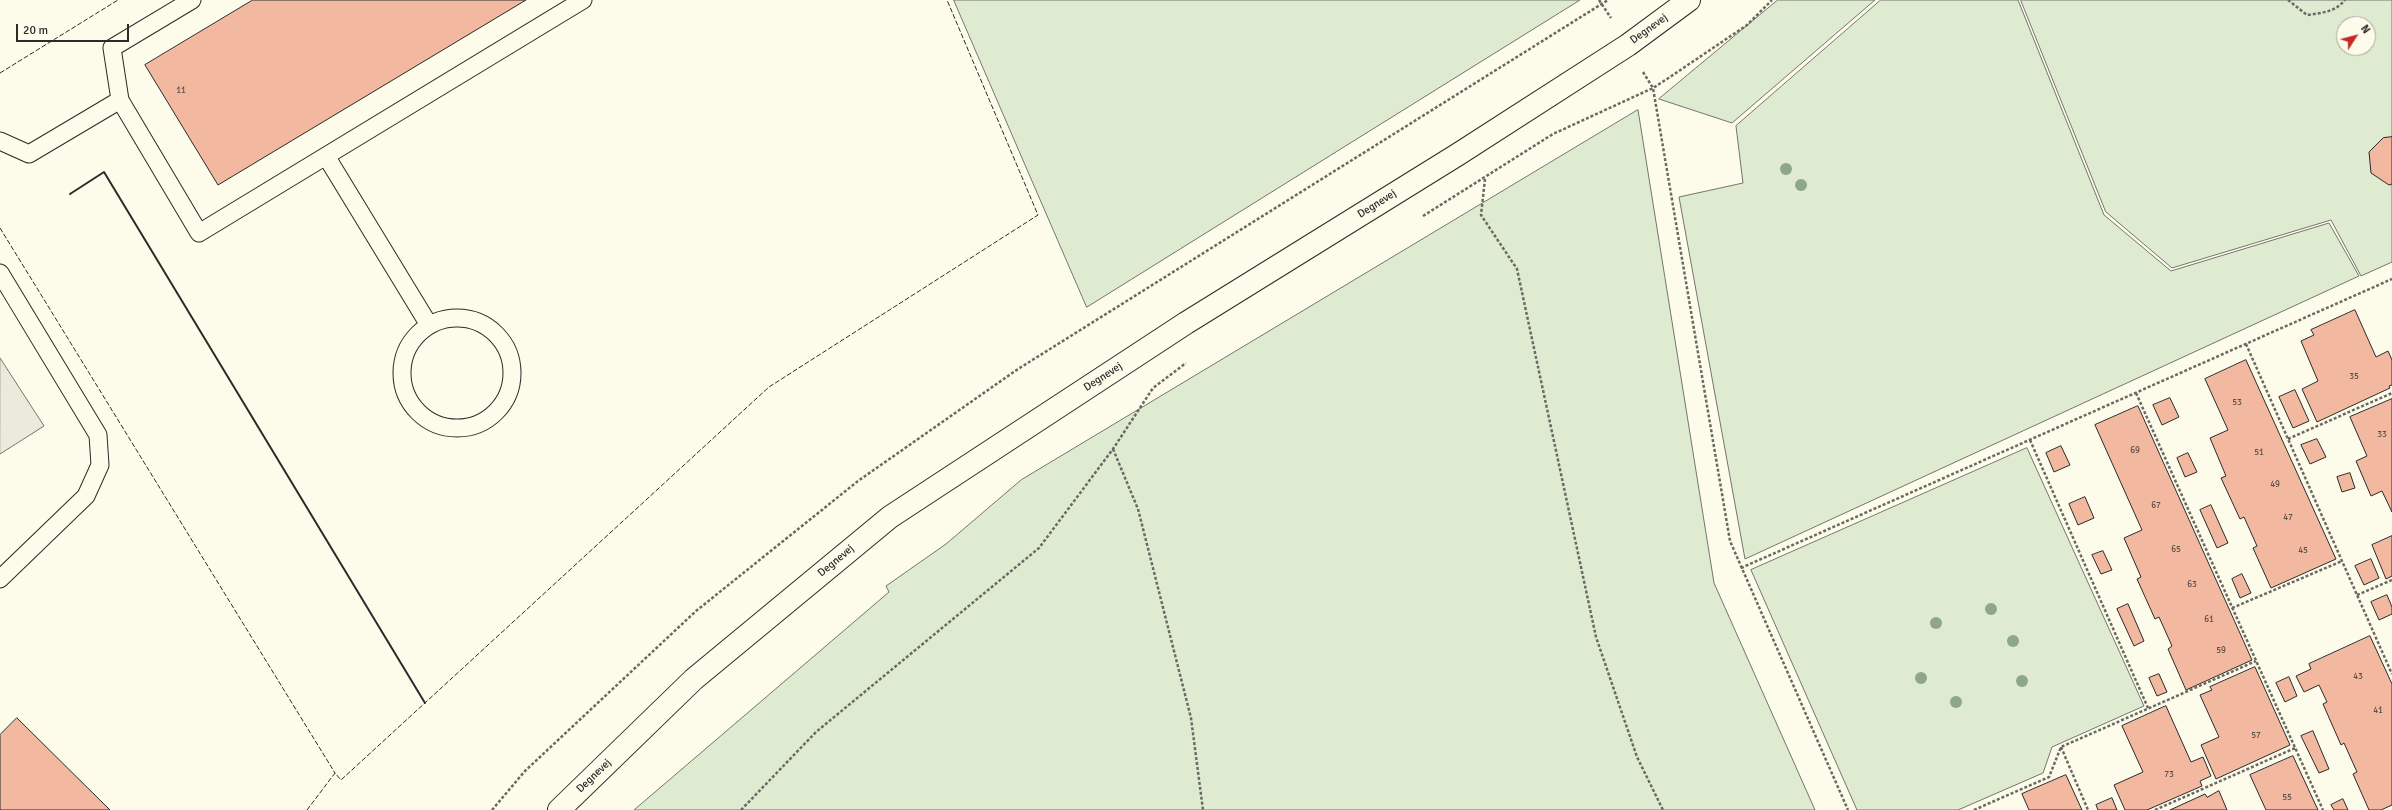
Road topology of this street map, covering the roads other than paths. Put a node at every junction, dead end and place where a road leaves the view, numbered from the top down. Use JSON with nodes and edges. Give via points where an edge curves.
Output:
{"nodes":[{"id":1,"x":192,"y":0,"type":"edge"},
{"id":2,"x":583,"y":0,"type":"edge"},
{"id":3,"x":1689,"y":0,"type":"edge"},
{"id":4,"x":120,"y":100,"type":"junction"},
{"id":5,"x":0,"y":141,"type":"edge"},
{"id":6,"x":326,"y":156,"type":"junction"},
{"id":7,"x":0,"y":273,"type":"edge"},
{"id":8,"x":429,"y":325,"type":"junction"},
{"id":9,"x":0,"y":579,"type":"edge"},
{"id":10,"x":559,"y":810,"type":"edge"}],
"edges":[{"from":1,"to":4,"type":"lane","via":[[112,48]]},
{"from":2,"to":6,"type":"lane"},
{"from":3,"to":10,"type":"street","name":"Degnevej","via":[[1628,45],[1457,155],[1186,323],[890,517],[694,679]]},
{"from":4,"to":5,"type":"lane","via":[[29,154]]},
{"from":4,"to":6,"type":"lane","via":[[199,232]]},
{"from":6,"to":8,"type":"lane"},
{"from":7,"to":9,"type":"lane","via":[[98,435],[100,465],[86,496]]},
{"from":8,"to":8,"type":"lane","via":[[415,337],[406,352],[402,370],[403,387],[411,404],[423,417],[439,425],[457,428],[475,425],[491,416],[503,403],[510,386],[512,368],[507,350],[497,335],[465,318],[446,319]]}]}
